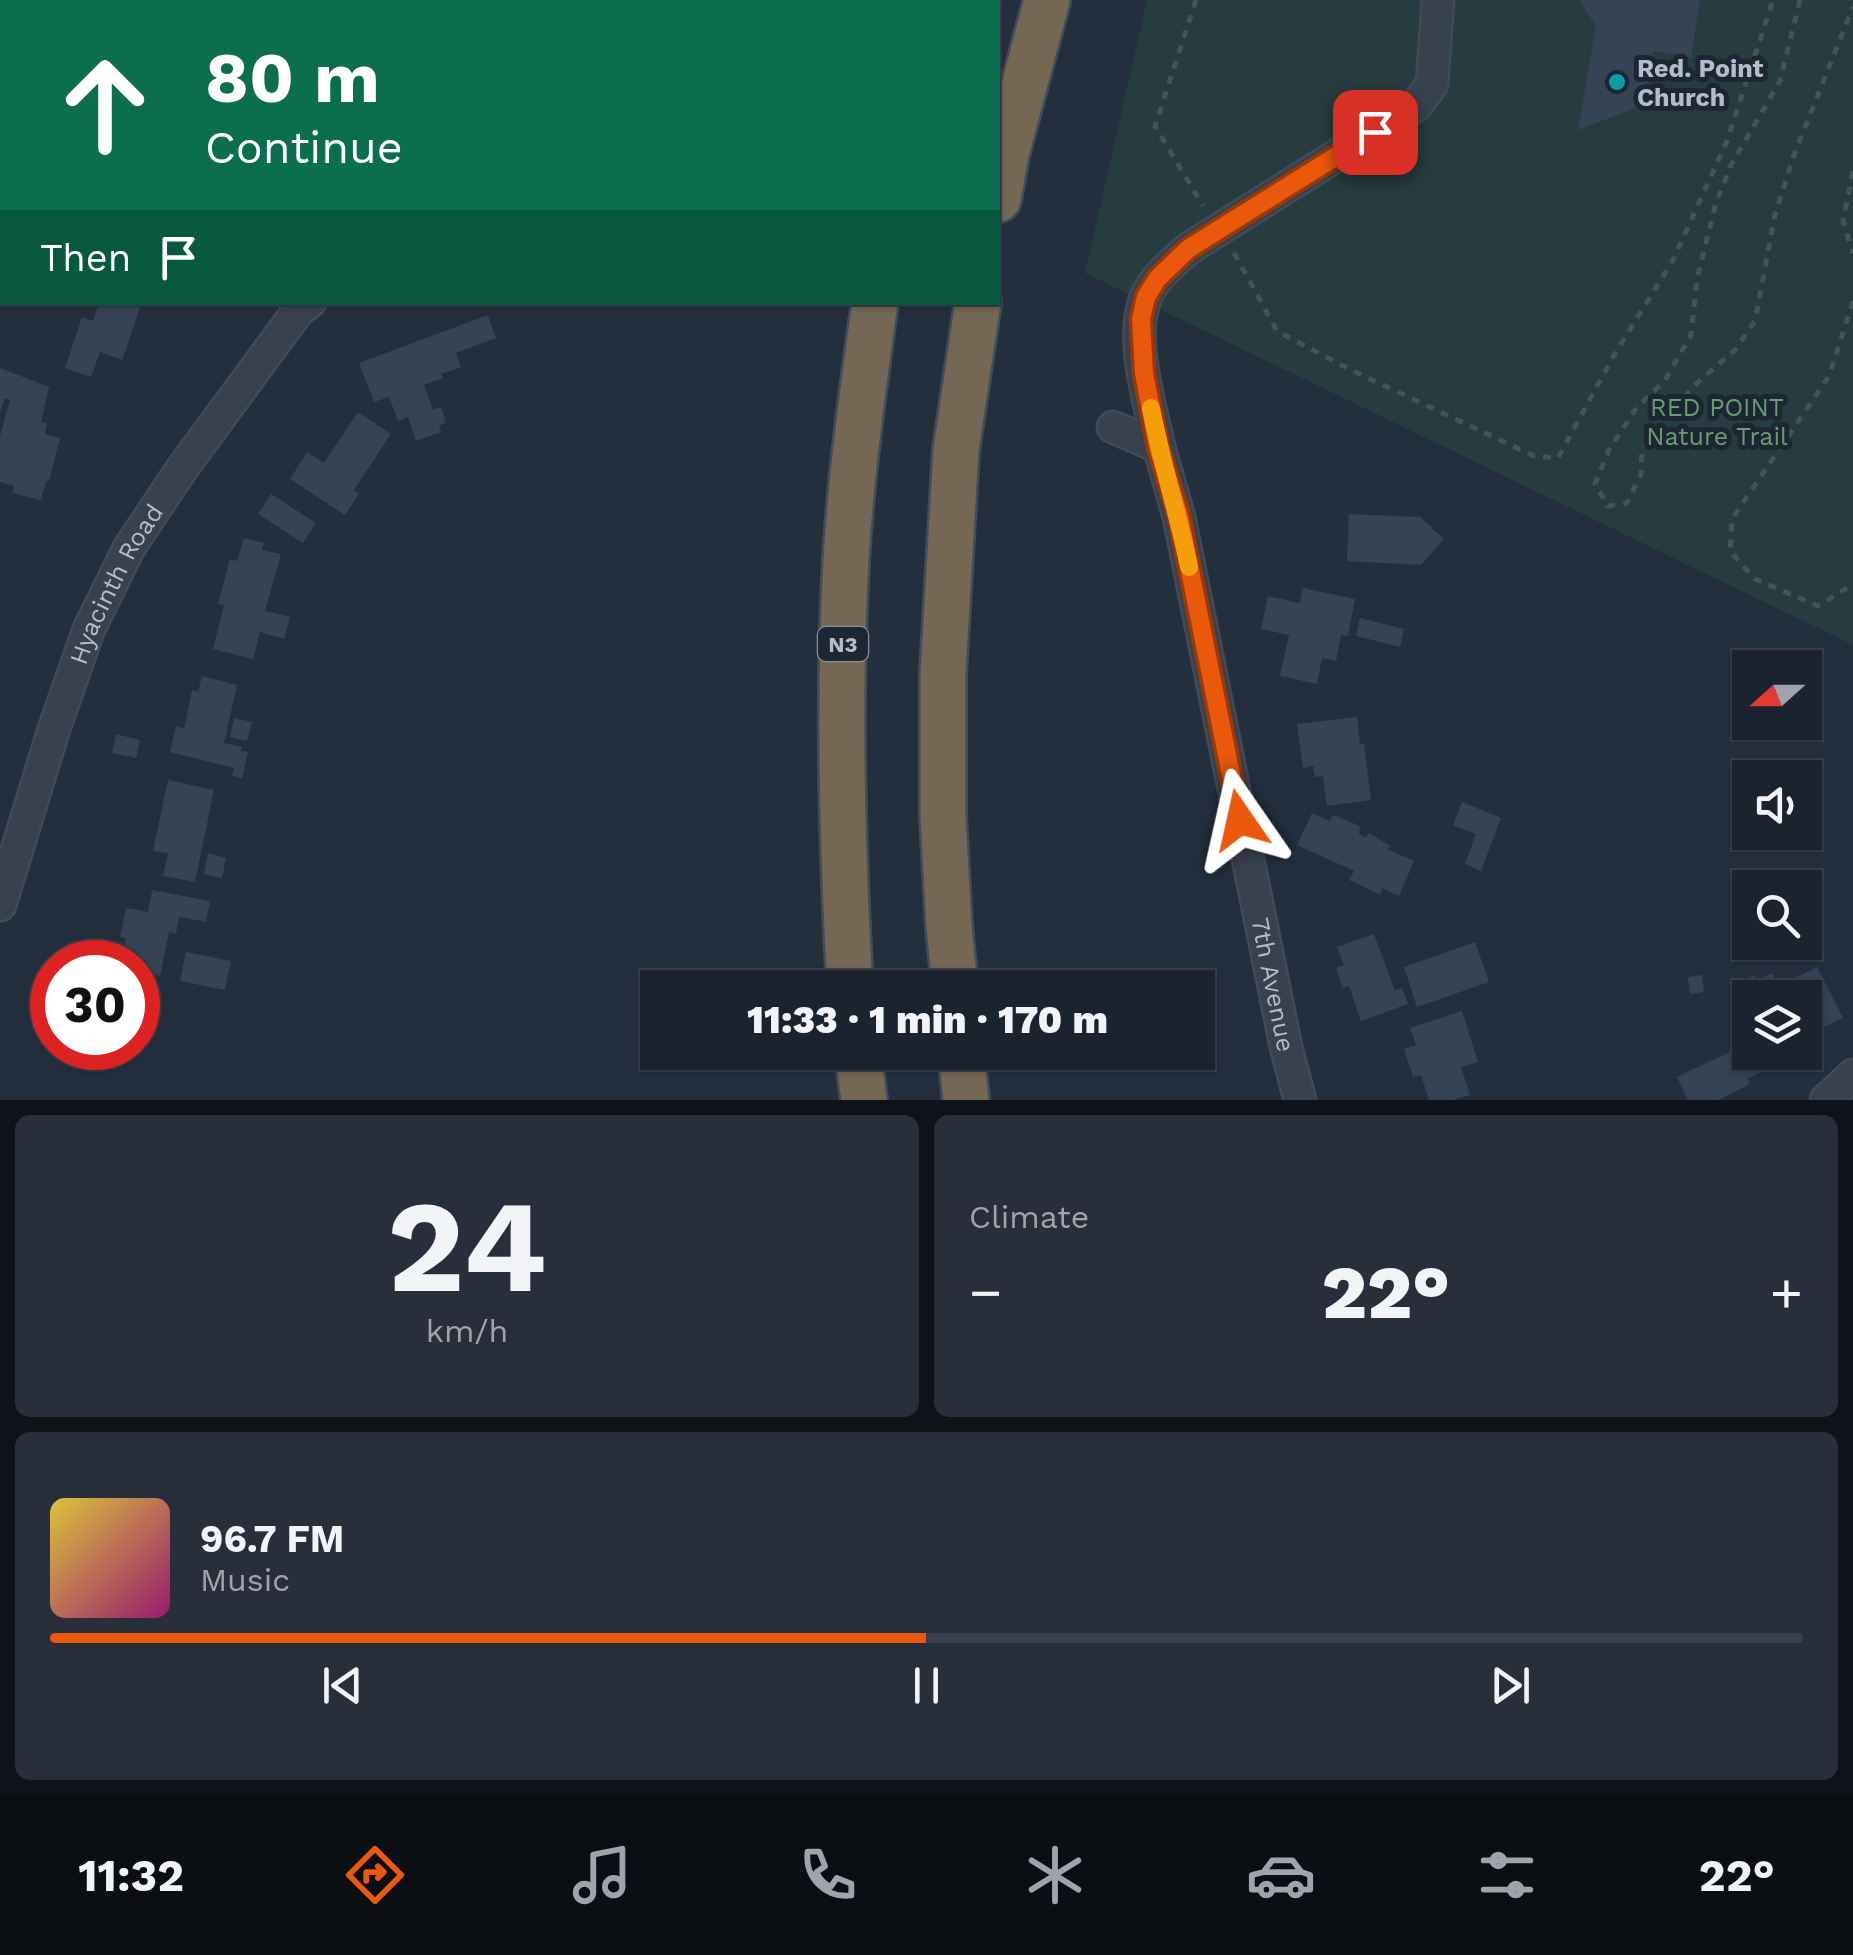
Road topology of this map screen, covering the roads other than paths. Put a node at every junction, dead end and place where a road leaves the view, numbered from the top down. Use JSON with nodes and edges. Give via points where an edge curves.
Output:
{"nodes":[{"id":1,"x":1046,"y":0,"type":"edge"},
{"id":2,"x":1438,"y":0,"type":"edge"},
{"id":3,"x":1000,"y":188,"type":"edge"},
{"id":4,"x":306,"y":305,"type":"edge"},
{"id":5,"x":875,"y":305,"type":"edge"},
{"id":6,"x":978,"y":305,"type":"edge"},
{"id":7,"x":1113,"y":427,"type":"dead end"},
{"id":8,"x":1158,"y":447,"type":"junction"},
{"id":9,"x":0,"y":904,"type":"edge"},
{"id":10,"x":849,"y":970,"type":"edge"},
{"id":11,"x":953,"y":970,"type":"edge"},
{"id":12,"x":860,"y":1070,"type":"edge"},
{"id":13,"x":964,"y":1070,"type":"edge"},
{"id":14,"x":1853,"y":1075,"type":"edge"},
{"id":15,"x":864,"y":1100,"type":"edge"},
{"id":16,"x":966,"y":1100,"type":"edge"},
{"id":17,"x":1300,"y":1100,"type":"edge"},
{"id":18,"x":1826,"y":1100,"type":"edge"}],
"edges":[{"from":1,"to":3,"type":"highway"},
{"from":2,"to":8,"type":"street","name":"7th Avenue","via":[[1432,84],[1417,105],[1188,249],[1157,279],[1141,319]]},
{"from":4,"to":9,"type":"street","name":"Hyacinth Road","via":[[129,548],[88,629]]},
{"from":5,"to":10,"type":"highway","number":"N3","via":[[846,559],[842,839]]},
{"from":6,"to":11,"type":"highway","via":[[956,450],[942,672]]},
{"from":7,"to":8,"type":"street"},
{"from":8,"to":17,"type":"street","name":"7th Avenue","via":[[1179,516]]},
{"from":12,"to":15,"type":"highway"},
{"from":13,"to":16,"type":"highway"},
{"from":14,"to":18,"type":"street"}]}
